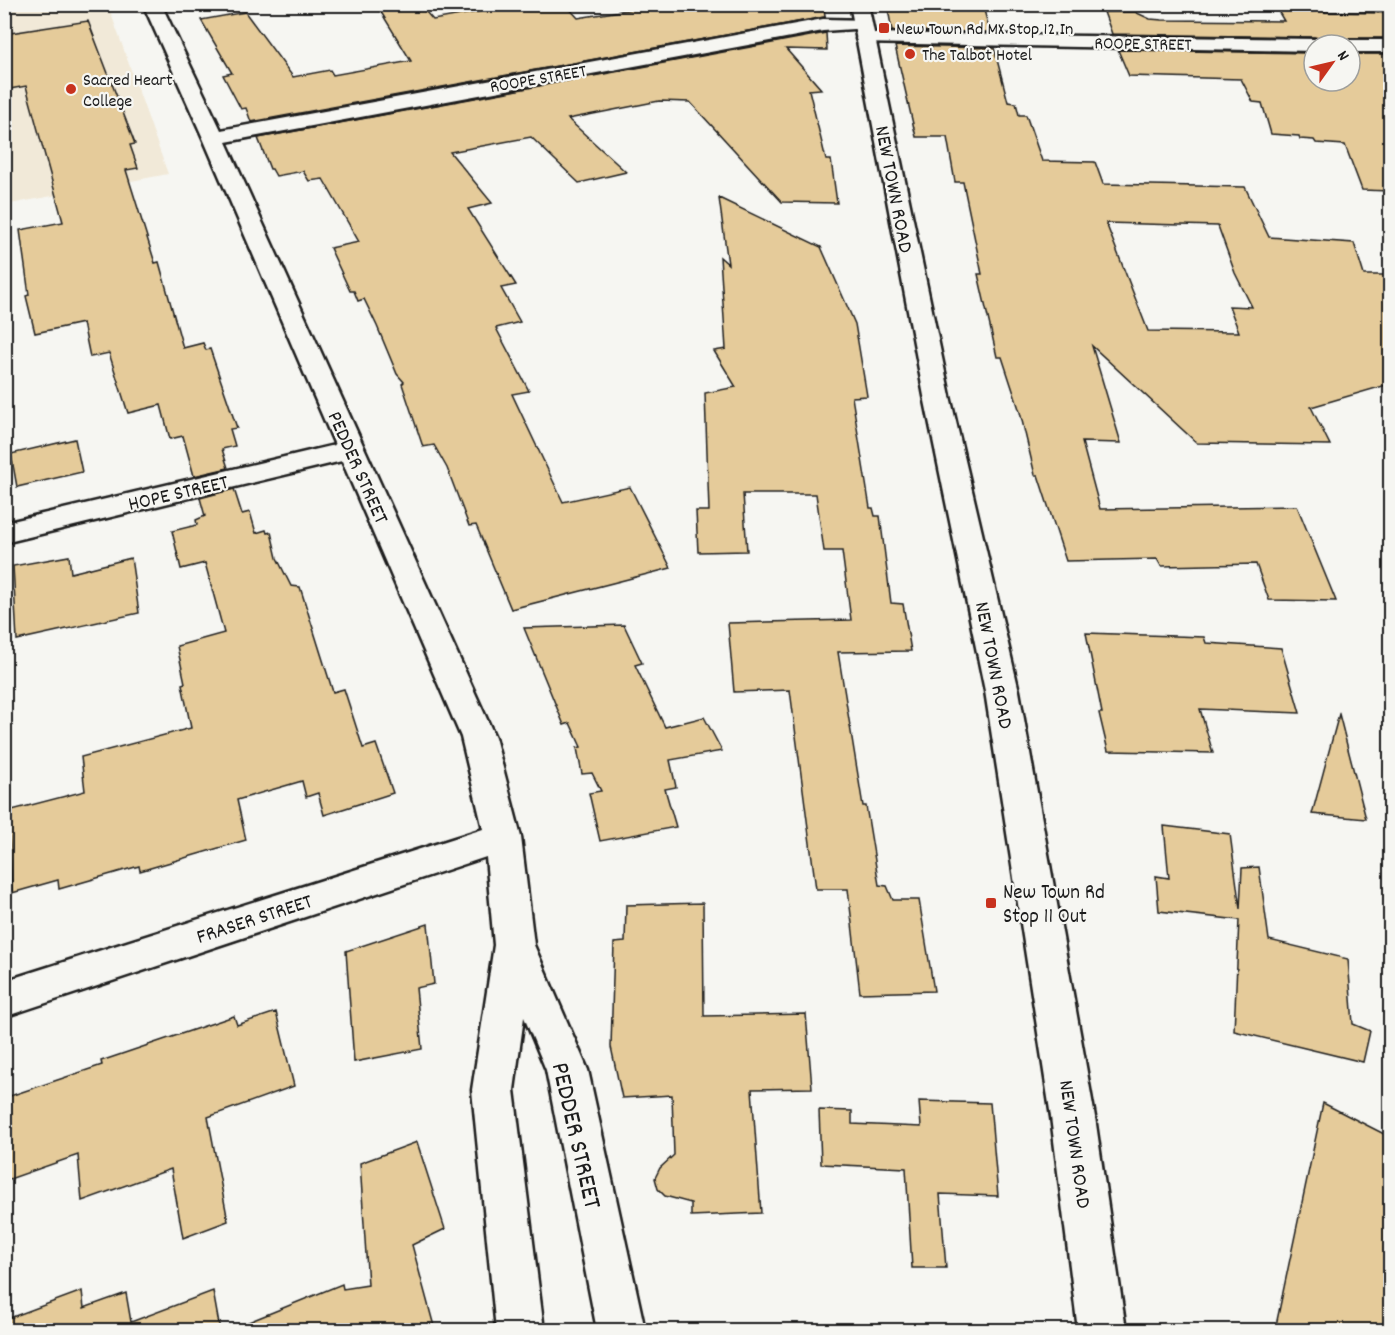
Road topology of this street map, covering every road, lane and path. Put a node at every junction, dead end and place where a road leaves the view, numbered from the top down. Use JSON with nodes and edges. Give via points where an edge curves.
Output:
{"nodes":[{"id":1,"x":152,"y":4,"type":"edge"},
{"id":2,"x":862,"y":22,"type":"edge"},
{"id":3,"x":1302,"y":44,"type":"edge"},
{"id":4,"x":1362,"y":45,"type":"edge"},
{"id":5,"x":1390,"y":46,"type":"edge"},
{"id":6,"x":214,"y":138,"type":"junction"},
{"id":7,"x":352,"y":450,"type":"junction"},
{"id":8,"x":4,"y":533,"type":"edge"},
{"id":9,"x":503,"y":837,"type":"junction"},
{"id":10,"x":514,"y":945,"type":"junction"},
{"id":11,"x":4,"y":999,"type":"edge"},
{"id":12,"x":520,"y":1330,"type":"edge"},
{"id":13,"x":621,"y":1330,"type":"edge"},
{"id":14,"x":1102,"y":1330,"type":"edge"}],
"edges":[{"from":1,"to":6,"type":"street","name":"PEDDER STREET"},
{"from":2,"to":3,"type":"street","name":"ROOPE STREET"},
{"from":2,"to":6,"type":"street","name":"ROOPE STREET","via":[[812,27]]},
{"from":2,"to":14,"type":"street","name":"NEW TOWN ROAD","via":[[1002,691],[1073,1117]]},
{"from":4,"to":5,"type":"street"},
{"from":6,"to":7,"type":"street","name":"PEDDER STREET"},
{"from":7,"to":8,"type":"street","name":"HOPE STREET"},
{"from":7,"to":9,"type":"street","name":"PEDDER STREET","via":[[478,737]]},
{"from":9,"to":10,"type":"street","name":"PEDDER STREET"},
{"from":9,"to":11,"type":"street","name":"FRASER STREET"},
{"from":10,"to":12,"type":"street","name":"PEDDER STREET","via":[[493,1090]]},
{"from":10,"to":13,"type":"street","name":"PEDDER STREET","via":[[567,1070]]}]}
